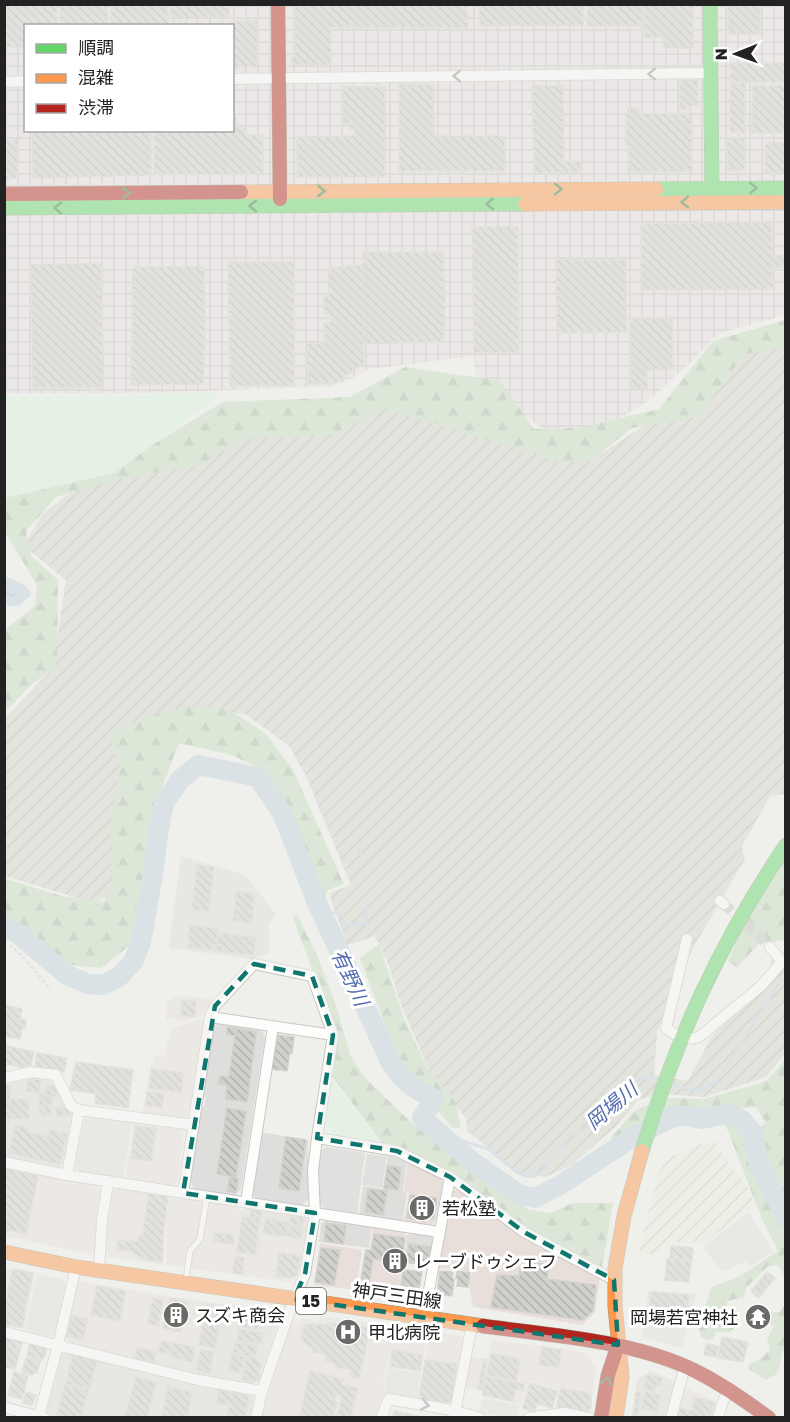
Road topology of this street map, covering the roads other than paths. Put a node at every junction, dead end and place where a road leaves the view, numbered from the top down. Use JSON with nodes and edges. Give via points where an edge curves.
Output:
{"nodes":[{"id":1,"x":279,"y":4,"type":"edge"},
{"id":2,"x":710,"y":4,"type":"edge"},
{"id":3,"x":711,"y":73,"type":"junction"},
{"id":4,"x":234,"y":79,"type":"edge"},
{"id":5,"x":279,"y":79,"type":"junction"},
{"id":6,"x":4,"y":81,"type":"edge"},
{"id":7,"x":24,"y":81,"type":"edge"},
{"id":8,"x":786,"y":188,"type":"edge"},
{"id":9,"x":280,"y":191,"type":"junction"},
{"id":10,"x":4,"y":194,"type":"edge"},
{"id":11,"x":712,"y":195,"type":"junction"},
{"id":12,"x":786,"y":202,"type":"edge"},
{"id":13,"x":280,"y":206,"type":"junction"},
{"id":14,"x":4,"y":208,"type":"edge"},
{"id":15,"x":786,"y":844,"type":"edge"},
{"id":16,"x":687,"y":939,"type":"dead end"},
{"id":17,"x":770,"y":947,"type":"tunnel mouth"},
{"id":18,"x":210,"y":1017,"type":"junction"},
{"id":19,"x":273,"y":1026,"type":"junction"},
{"id":20,"x":333,"y":1035,"type":"junction"},
{"id":21,"x":681,"y":1037,"type":"junction"},
{"id":22,"x":4,"y":1078,"type":"edge"},
{"id":23,"x":78,"y":1110,"type":"junction"},
{"id":24,"x":194,"y":1125,"type":"junction"},
{"id":25,"x":317,"y":1138,"type":"junction"},
{"id":26,"x":4,"y":1162,"type":"edge"},
{"id":27,"x":67,"y":1175,"type":"junction"},
{"id":28,"x":450,"y":1177,"type":"junction"},
{"id":29,"x":108,"y":1181,"type":"junction"},
{"id":30,"x":183,"y":1192,"type":"junction"},
{"id":31,"x":207,"y":1196,"type":"junction"},
{"id":32,"x":246,"y":1202,"type":"junction"},
{"id":33,"x":315,"y":1213,"type":"junction"},
{"id":34,"x":439,"y":1232,"type":"junction"},
{"id":35,"x":4,"y":1252,"type":"edge"},
{"id":36,"x":76,"y":1267,"type":"junction"},
{"id":37,"x":99,"y":1270,"type":"junction"},
{"id":38,"x":615,"y":1273,"type":"junction"},
{"id":39,"x":185,"y":1283,"type":"junction"},
{"id":40,"x":294,"y":1299,"type":"junction"},
{"id":41,"x":424,"y":1317,"type":"junction"},
{"id":42,"x":472,"y":1324,"type":"junction"},
{"id":43,"x":4,"y":1332,"type":"edge"},
{"id":44,"x":58,"y":1345,"type":"junction"},
{"id":45,"x":618,"y":1345,"type":"junction"},
{"id":46,"x":685,"y":1366,"type":"junction"},
{"id":47,"x":728,"y":1390,"type":"junction"},
{"id":48,"x":262,"y":1391,"type":"junction"},
{"id":49,"x":4,"y":1407,"type":"edge"},
{"id":50,"x":455,"y":1414,"type":"edge"},
{"id":51,"x":41,"y":1417,"type":"edge"},
{"id":52,"x":256,"y":1418,"type":"edge"},
{"id":53,"x":381,"y":1418,"type":"edge"},
{"id":54,"x":480,"y":1418,"type":"edge"},
{"id":55,"x":528,"y":1418,"type":"edge"},
{"id":56,"x":589,"y":1418,"type":"edge"},
{"id":57,"x":601,"y":1418,"type":"edge"},
{"id":58,"x":616,"y":1418,"type":"edge"},
{"id":59,"x":671,"y":1418,"type":"edge"},
{"id":60,"x":718,"y":1418,"type":"edge"},
{"id":61,"x":769,"y":1418,"type":"edge"}],
"edges":[{"from":1,"to":5,"type":"street"},
{"from":2,"to":3,"type":"street"},
{"from":3,"to":5,"type":"street","one_way":true},
{"from":3,"to":11,"type":"street"},
{"from":4,"to":5,"type":"street"},
{"from":5,"to":9,"type":"street"},
{"from":6,"to":7,"type":"street"},
{"from":11,"to":8,"type":"street","one_way":true},
{"from":10,"to":9,"type":"street","one_way":true},
{"from":9,"to":11,"type":"street","one_way":true},
{"from":9,"to":13,"type":"street"},
{"from":11,"to":12,"type":"street"},
{"from":11,"to":13,"type":"street","one_way":true},
{"from":13,"to":14,"type":"street","one_way":true},
{"from":15,"to":21,"type":"street","via":[[742,910]]},
{"from":16,"to":21,"type":"street","via":[[666,1028]]},
{"from":17,"to":21,"type":"street","via":[[782,962],[761,986],[699,1037]]},
{"from":18,"to":19,"type":"street"},
{"from":18,"to":20,"type":"street","via":[[215,1006],[254,964],[312,976]]},
{"from":18,"to":24,"type":"street"},
{"from":19,"to":20,"type":"street"},
{"from":19,"to":32,"type":"street"},
{"from":20,"to":25,"type":"street"},
{"from":21,"to":38,"type":"street","via":[[636,1169]]},
{"from":22,"to":23,"type":"street","via":[[31,1072],[56,1075],[71,1106]]},
{"from":23,"to":24,"type":"street"},
{"from":23,"to":27,"type":"street"},
{"from":24,"to":30,"type":"street"},
{"from":25,"to":28,"type":"street","via":[[397,1151]]},
{"from":25,"to":33,"type":"street","via":[[313,1171]]},
{"from":26,"to":27,"type":"street"},
{"from":27,"to":29,"type":"street"},
{"from":28,"to":34,"type":"street"},
{"from":28,"to":38,"type":"street","via":[[524,1233]]},
{"from":29,"to":30,"type":"street"},
{"from":29,"to":37,"type":"street"},
{"from":30,"to":31,"type":"street"},
{"from":31,"to":32,"type":"street"},
{"from":31,"to":39,"type":"lane","via":[[200,1239],[190,1251]]},
{"from":32,"to":33,"type":"street"},
{"from":33,"to":34,"type":"street"},
{"from":33,"to":40,"type":"street","via":[[306,1274]]},
{"from":34,"to":41,"type":"street"},
{"from":35,"to":36,"type":"street","name":"神戸三田線","number":"15"},
{"from":36,"to":37,"type":"street","name":"神戸三田線","number":"15"},
{"from":36,"to":44,"type":"street"},
{"from":37,"to":39,"type":"street","name":"神戸三田線","number":"15"},
{"from":38,"to":45,"type":"street"},
{"from":39,"to":40,"type":"street","name":"神戸三田線","number":"15"},
{"from":40,"to":41,"type":"street","name":"神戸三田線","number":"15"},
{"from":40,"to":48,"type":"street"},
{"from":41,"to":42,"type":"street","name":"神戸三田線","number":"15"},
{"from":42,"to":45,"type":"street","name":"神戸三田線","number":"15"},
{"from":42,"to":50,"type":"street"},
{"from":43,"to":44,"type":"street"},
{"from":44,"to":48,"type":"street","via":[[198,1380]]},
{"from":44,"to":51,"type":"street"},
{"from":45,"to":46,"type":"street","name":"神戸三田線","number":"15"},
{"from":57,"to":45,"type":"street","one_way":true},
{"from":45,"to":58,"type":"street","via":[[622,1377]]},
{"from":46,"to":47,"type":"street","name":"神戸三田線","number":"15"},
{"from":46,"to":59,"type":"street"},
{"from":47,"to":60,"type":"street"},
{"from":47,"to":61,"type":"street","name":"神戸三田線","number":"15"},
{"from":48,"to":52,"type":"street"},
{"from":49,"to":51,"type":"street"},
{"from":53,"to":50,"type":"street","one_way":true,"via":[[389,1399]]},
{"from":50,"to":54,"type":"street"},
{"from":55,"to":56,"type":"street","via":[[564,1413]]}]}
